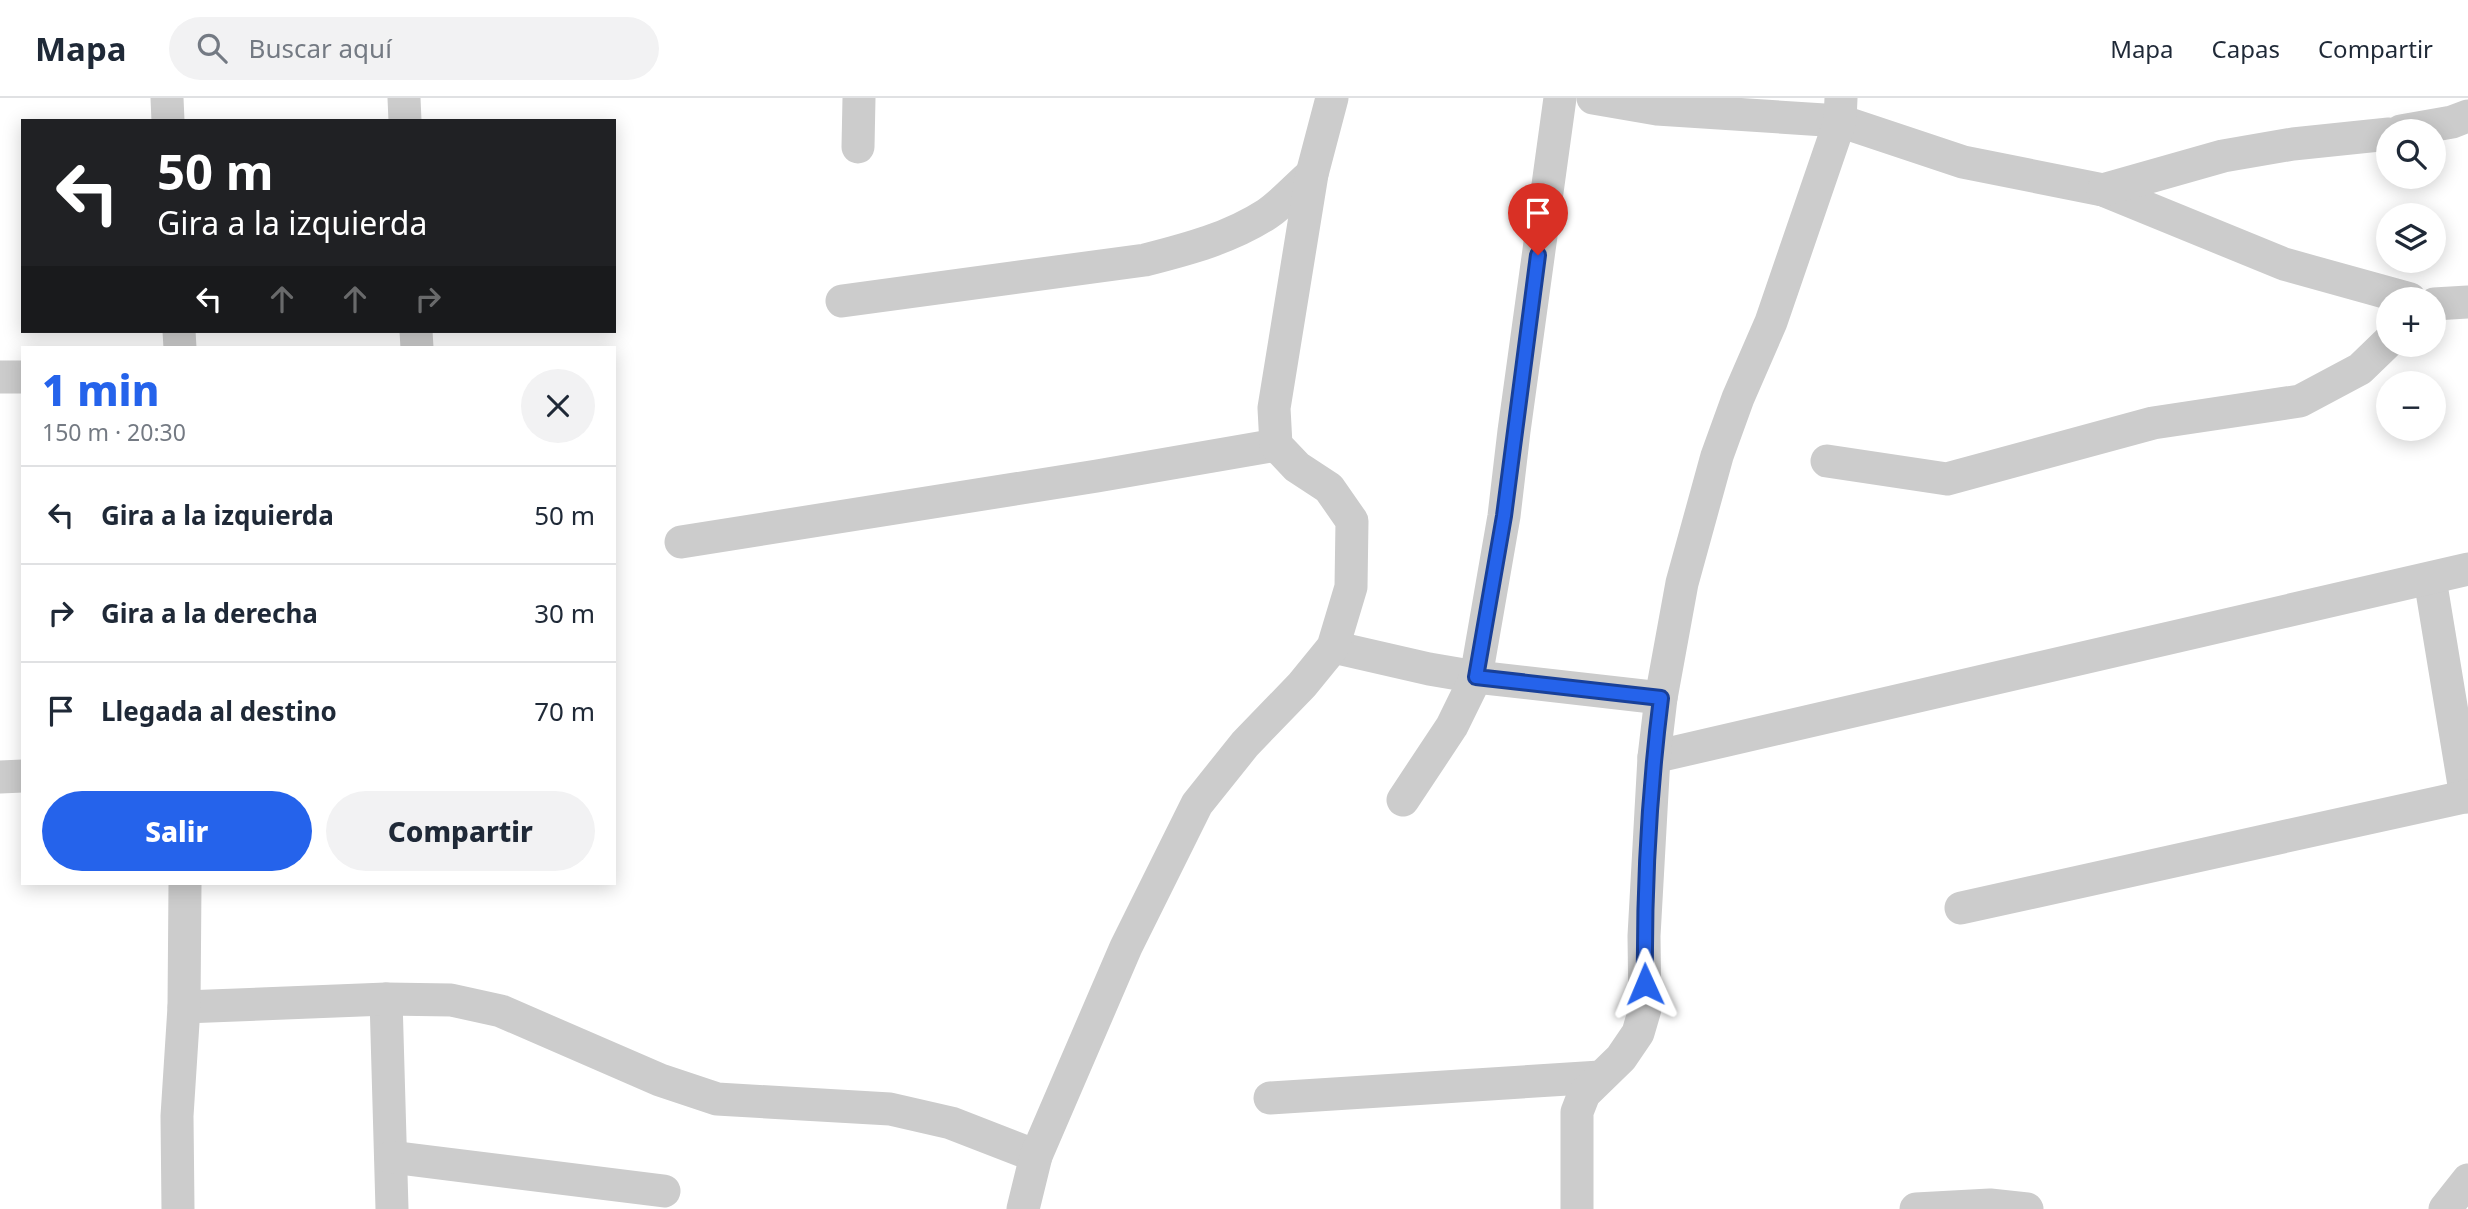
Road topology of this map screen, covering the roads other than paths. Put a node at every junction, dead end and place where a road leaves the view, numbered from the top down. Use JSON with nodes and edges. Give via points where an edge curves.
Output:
{"nodes":[{"id":1,"x":167,"y":98,"type":"edge"},
{"id":2,"x":404,"y":98,"type":"edge"},
{"id":3,"x":859,"y":98,"type":"edge"},
{"id":4,"x":1332,"y":98,"type":"edge"},
{"id":5,"x":1560,"y":98,"type":"edge"},
{"id":6,"x":1593,"y":98,"type":"edge"},
{"id":7,"x":1840,"y":109,"type":"edge"},
{"id":8,"x":2468,"y":116,"type":"edge"},
{"id":9,"x":168,"y":119,"type":"edge"},
{"id":10,"x":405,"y":119,"type":"edge"},
{"id":11,"x":2446,"y":123,"type":"edge"},
{"id":12,"x":2376,"y":135,"type":"edge"},
{"id":13,"x":858,"y":147,"type":"dead end"},
{"id":14,"x":1312,"y":174,"type":"junction"},
{"id":15,"x":2103,"y":190,"type":"junction"},
{"id":16,"x":2376,"y":290,"type":"edge"},
{"id":17,"x":842,"y":301,"type":"dead end"},
{"id":18,"x":2468,"y":302,"type":"edge"},
{"id":19,"x":2446,"y":303,"type":"edge"},
{"id":20,"x":2376,"y":354,"type":"edge"},
{"id":21,"x":0,"y":377,"type":"edge"},
{"id":22,"x":21,"y":377,"type":"edge"},
{"id":23,"x":1276,"y":445,"type":"junction"},
{"id":24,"x":1827,"y":461,"type":"dead end"},
{"id":25,"x":681,"y":542,"type":"dead end"},
{"id":26,"x":2468,"y":569,"type":"edge"},
{"id":27,"x":2430,"y":579,"type":"junction"},
{"id":28,"x":1333,"y":647,"type":"junction"},
{"id":29,"x":1476,"y":677,"type":"junction"},
{"id":30,"x":1661,"y":698,"type":"junction"},
{"id":31,"x":1654,"y":757,"type":"junction"},
{"id":32,"x":21,"y":776,"type":"edge"},
{"id":33,"x":0,"y":777,"type":"edge"},
{"id":34,"x":2467,"y":797,"type":"edge"},
{"id":35,"x":1403,"y":800,"type":"dead end"},
{"id":36,"x":185,"y":885,"type":"edge"},
{"id":37,"x":1961,"y":908,"type":"dead end"},
{"id":38,"x":386,"y":999,"type":"junction"},
{"id":39,"x":184,"y":1007,"type":"junction"},
{"id":40,"x":1601,"y":1077,"type":"junction"},
{"id":41,"x":1270,"y":1098,"type":"dead end"},
{"id":42,"x":1036,"y":1156,"type":"junction"},
{"id":43,"x":391,"y":1157,"type":"junction"},
{"id":44,"x":2468,"y":1180,"type":"edge"},
{"id":45,"x":664,"y":1191,"type":"dead end"},
{"id":46,"x":1989,"y":1207,"type":"edge"},
{"id":47,"x":178,"y":1209,"type":"edge"},
{"id":48,"x":392,"y":1209,"type":"edge"},
{"id":49,"x":1023,"y":1209,"type":"edge"},
{"id":50,"x":1577,"y":1209,"type":"edge"},
{"id":51,"x":1916,"y":1209,"type":"edge"},
{"id":52,"x":2027,"y":1209,"type":"edge"},
{"id":53,"x":2445,"y":1209,"type":"edge"}],
"edges":[{"from":1,"to":9,"type":"street"},
{"from":2,"to":10,"type":"street"},
{"from":3,"to":13,"type":"street"},
{"from":4,"to":14,"type":"street"},
{"from":5,"to":29,"type":"street","via":[[1504,516]]},
{"from":6,"to":7,"type":"street","via":[[1657,109]]},
{"from":7,"to":15,"type":"street","via":[[1963,162]]},
{"from":7,"to":30,"type":"street","via":[[1772,322],[1717,456],[1682,583]]},
{"from":8,"to":11,"type":"street"},
{"from":12,"to":15,"type":"street","via":[[2223,156]]},
{"from":14,"to":17,"type":"street","via":[[1268,213],[1191,248],[1145,260]]},
{"from":14,"to":23,"type":"street","via":[[1274,408]]},
{"from":15,"to":16,"type":"street","via":[[2284,264]]},
{"from":18,"to":19,"type":"street"},
{"from":20,"to":24,"type":"street","via":[[2360,369],[2300,401],[2153,424],[1947,479]]},
{"from":21,"to":22,"type":"street"},
{"from":23,"to":25,"type":"street"},
{"from":23,"to":28,"type":"street","via":[[1297,467],[1329,488],[1352,521],[1351,587]]},
{"from":26,"to":27,"type":"street"},
{"from":27,"to":31,"type":"street"},
{"from":27,"to":34,"type":"street"},
{"from":28,"to":29,"type":"street"},
{"from":28,"to":42,"type":"street","via":[[1197,804],[1126,947]]},
{"from":29,"to":30,"type":"street"},
{"from":29,"to":35,"type":"street","via":[[1452,726]]},
{"from":30,"to":31,"type":"street"},
{"from":31,"to":40,"type":"street","via":[[1644,936],[1645,1009],[1638,1032]]},
{"from":32,"to":33,"type":"street"},
{"from":34,"to":37,"type":"street"},
{"from":36,"to":39,"type":"street"},
{"from":38,"to":39,"type":"street"},
{"from":38,"to":42,"type":"street","via":[[451,1000],[501,1011],[660,1080],[717,1099],[890,1109],[951,1123]]},
{"from":38,"to":43,"type":"street"},
{"from":39,"to":47,"type":"street","via":[[177,1116]]},
{"from":40,"to":41,"type":"street"},
{"from":40,"to":50,"type":"street","via":[[1584,1094],[1577,1112]]},
{"from":42,"to":49,"type":"street"},
{"from":43,"to":45,"type":"street"},
{"from":43,"to":48,"type":"street"},
{"from":44,"to":53,"type":"street"},
{"from":46,"to":51,"type":"street"},
{"from":46,"to":52,"type":"street"}]}
